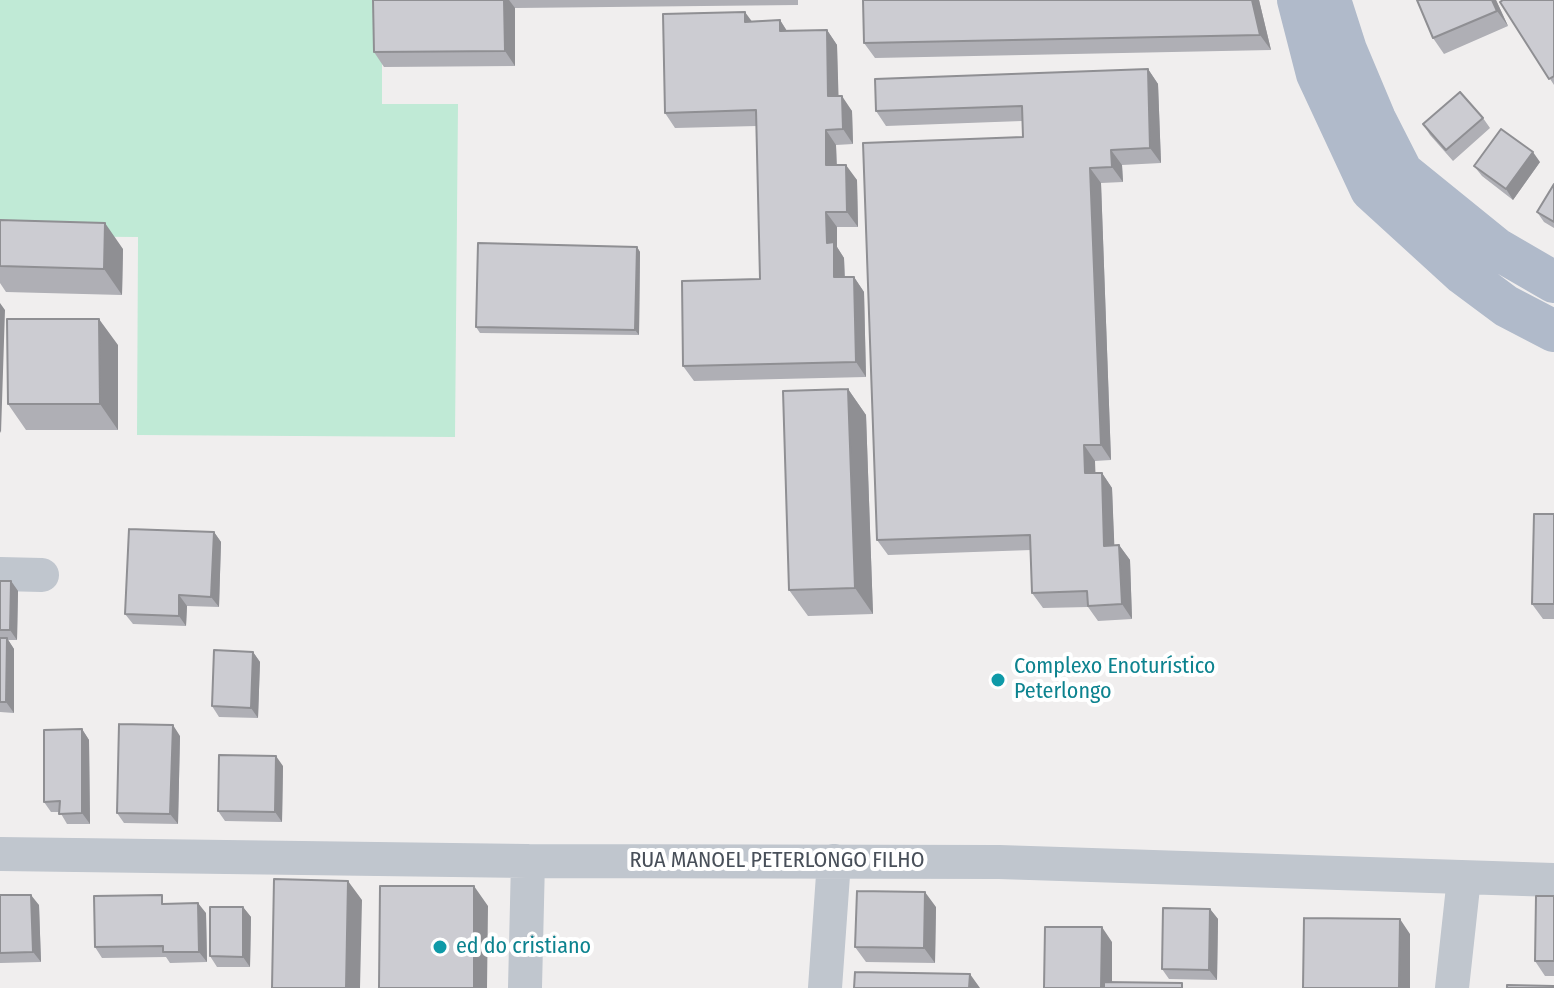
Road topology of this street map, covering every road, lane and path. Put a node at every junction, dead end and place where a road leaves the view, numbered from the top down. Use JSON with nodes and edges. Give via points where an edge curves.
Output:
{"nodes":[{"id":1,"x":1298,"y":0,"type":"edge"},
{"id":2,"x":1330,"y":0,"type":"edge"},
{"id":3,"x":1554,"y":282,"type":"edge"},
{"id":4,"x":1554,"y":331,"type":"edge"},
{"id":5,"x":0,"y":574,"type":"edge"},
{"id":6,"x":42,"y":575,"type":"dead end"},
{"id":7,"x":0,"y":854,"type":"edge"},
{"id":8,"x":528,"y":861,"type":"junction"},
{"id":9,"x":834,"y":861,"type":"junction"},
{"id":10,"x":1464,"y":878,"type":"junction"},
{"id":11,"x":1554,"y":880,"type":"edge"},
{"id":12,"x":525,"y":988,"type":"edge"},
{"id":13,"x":825,"y":988,"type":"edge"},
{"id":14,"x":1452,"y":988,"type":"edge"}],
"edges":[{"from":1,"to":4,"type":"main road","via":[[1317,74],[1371,190],[1463,274],[1506,306]]},
{"from":2,"to":3,"type":"main road","via":[[1346,50],[1402,172],[1497,249]]},
{"from":5,"to":6,"type":"street"},
{"from":7,"to":8,"type":"street","name":"RUA MANOEL PETERLONGO FILHO"},
{"from":8,"to":9,"type":"street","name":"RUA MANOEL PETERLONGO FILHO"},
{"from":8,"to":12,"type":"street"},
{"from":9,"to":10,"type":"street","name":"RUA MANOEL PETERLONGO FILHO"},
{"from":9,"to":13,"type":"street"},
{"from":10,"to":11,"type":"street","name":"RUA MANOEL PETERLONGO FILHO"},
{"from":10,"to":14,"type":"street"}]}
